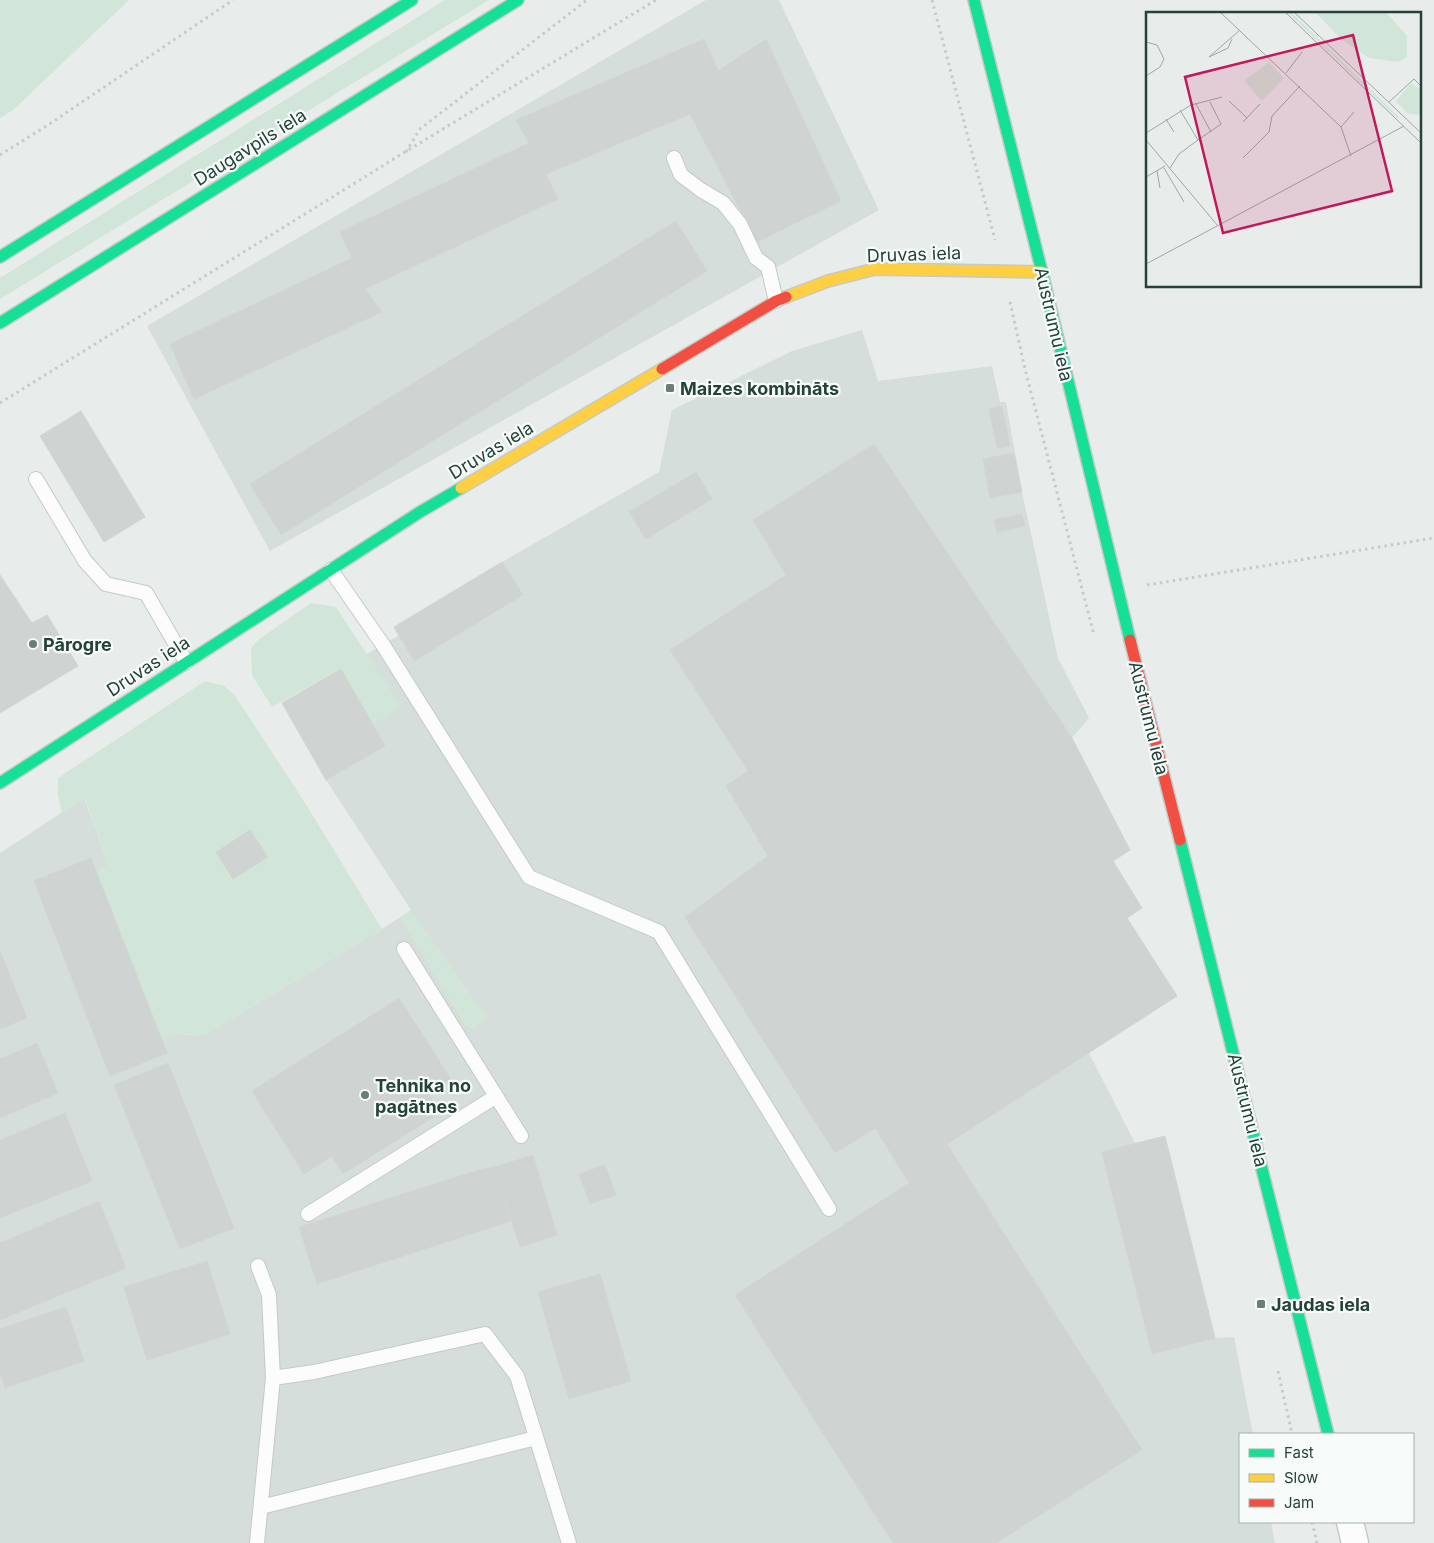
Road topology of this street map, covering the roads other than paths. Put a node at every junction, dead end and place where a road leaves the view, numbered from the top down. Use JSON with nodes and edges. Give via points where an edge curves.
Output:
{"nodes":[{"id":1,"x":412,"y":0,"type":"edge"},
{"id":2,"x":518,"y":0,"type":"edge"},
{"id":3,"x":974,"y":0,"type":"edge"},
{"id":4,"x":674,"y":158,"type":"dead end"},
{"id":5,"x":0,"y":257,"type":"edge"},
{"id":6,"x":1042,"y":272,"type":"junction"},
{"id":7,"x":776,"y":301,"type":"junction"},
{"id":8,"x":0,"y":323,"type":"edge"},
{"id":9,"x":36,"y":479,"type":"dead end"},
{"id":10,"x":331,"y":570,"type":"junction"},
{"id":11,"x":186,"y":662,"type":"junction"},
{"id":12,"x":0,"y":782,"type":"edge"},
{"id":13,"x":404,"y":949,"type":"dead end"},
{"id":14,"x":495,"y":1097,"type":"junction"},
{"id":15,"x":521,"y":1136,"type":"dead end"},
{"id":16,"x":829,"y":1209,"type":"dead end"},
{"id":17,"x":308,"y":1214,"type":"dead end"},
{"id":18,"x":258,"y":1266,"type":"dead end"},
{"id":19,"x":273,"y":1378,"type":"junction"},
{"id":20,"x":1328,"y":1433,"type":"edge"},
{"id":21,"x":536,"y":1438,"type":"junction"},
{"id":22,"x":261,"y":1507,"type":"junction"},
{"id":23,"x":1350,"y":1523,"type":"edge"},
{"id":24,"x":257,"y":1543,"type":"edge"},
{"id":25,"x":568,"y":1543,"type":"edge"},
{"id":26,"x":1356,"y":1543,"type":"edge"}],
"edges":[{"from":1,"to":5,"type":"main road"},
{"from":2,"to":8,"type":"main road","name":"Daugavpils iela"},
{"from":3,"to":6,"type":"main road","name":"Austrumu iela"},
{"from":4,"to":7,"type":"lane","via":[[681,175],[723,203],[740,224],[756,258],[768,267]]},
{"from":6,"to":7,"type":"main road","name":"Druvas iela","via":[[875,269],[828,281]]},
{"from":6,"to":20,"type":"main road","name":"Austrumu iela","via":[[1117,589]]},
{"from":7,"to":10,"type":"main road","name":"Druvas iela","via":[[420,512]]},
{"from":9,"to":11,"type":"lane","via":[[84,561],[106,584],[146,593]]},
{"from":10,"to":11,"type":"main road","name":"Druvas iela"},
{"from":10,"to":16,"type":"lane","via":[[383,645],[529,877],[659,932]]},
{"from":11,"to":12,"type":"main road","name":"Druvas iela"},
{"from":13,"to":14,"type":"lane"},
{"from":14,"to":15,"type":"lane"},
{"from":14,"to":17,"type":"lane"},
{"from":18,"to":19,"type":"lane","via":[[269,1295]]},
{"from":19,"to":21,"type":"lane","via":[[485,1334],[517,1376]]},
{"from":19,"to":22,"type":"lane"},
{"from":21,"to":22,"type":"lane"},
{"from":21,"to":25,"type":"lane"},
{"from":22,"to":24,"type":"lane"},
{"from":23,"to":26,"type":"street"}]}
